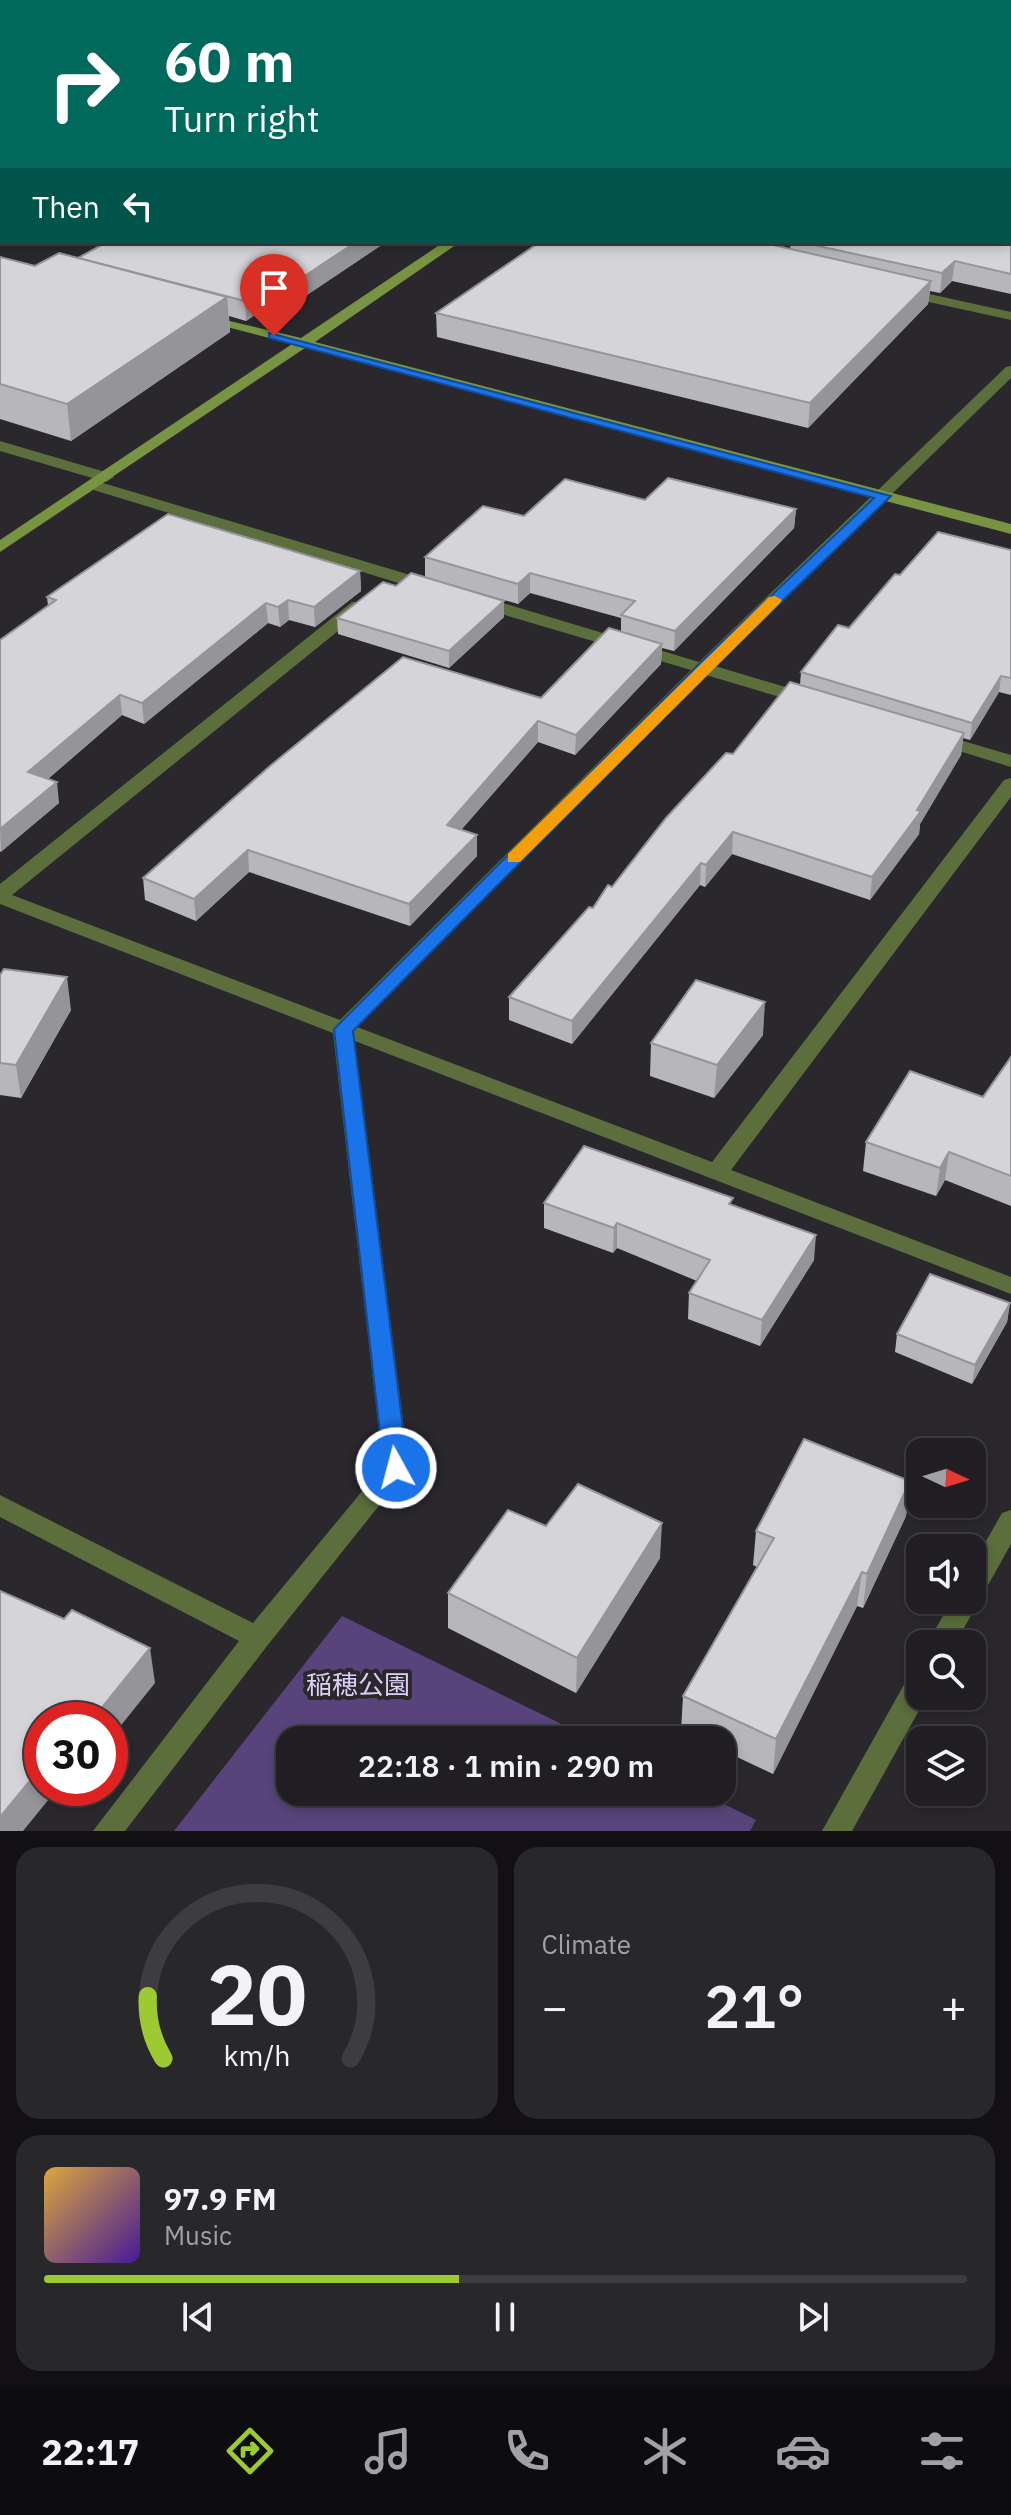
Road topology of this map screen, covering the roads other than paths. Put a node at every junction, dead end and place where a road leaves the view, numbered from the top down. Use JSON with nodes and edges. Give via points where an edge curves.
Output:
{"nodes":[{"id":1,"x":450,"y":244,"type":"edge"},
{"id":2,"x":892,"y":290,"type":"edge"},
{"id":3,"x":184,"y":312,"type":"edge"},
{"id":4,"x":1011,"y":316,"type":"edge"},
{"id":5,"x":303,"y":343,"type":"junction"},
{"id":6,"x":1011,"y":370,"type":"edge"},
{"id":7,"x":0,"y":446,"type":"edge"},
{"id":8,"x":100,"y":481,"type":"junction"},
{"id":9,"x":884,"y":496,"type":"junction"},
{"id":10,"x":1011,"y":529,"type":"edge"},
{"id":11,"x":0,"y":547,"type":"edge"},
{"id":12,"x":383,"y":586,"type":"junction"},
{"id":13,"x":703,"y":668,"type":"junction"},
{"id":14,"x":820,"y":704,"type":"edge"},
{"id":15,"x":923,"y":734,"type":"edge"},
{"id":16,"x":1011,"y":761,"type":"edge"},
{"id":17,"x":1011,"y":784,"type":"edge"},
{"id":18,"x":0,"y":896,"type":"edge"},
{"id":19,"x":343,"y":1029,"type":"junction"},
{"id":20,"x":716,"y":1173,"type":"junction"},
{"id":21,"x":1011,"y":1286,"type":"edge"},
{"id":22,"x":0,"y":1505,"type":"edge"},
{"id":23,"x":1011,"y":1520,"type":"edge"},
{"id":24,"x":986,"y":1565,"type":"edge"},
{"id":25,"x":257,"y":1638,"type":"junction"},
{"id":26,"x":906,"y":1707,"type":"edge"},
{"id":27,"x":108,"y":1831,"type":"edge"},
{"id":28,"x":837,"y":1831,"type":"edge"}],
"edges":[{"from":1,"to":5,"type":"street"},
{"from":2,"to":4,"type":"street"},
{"from":3,"to":5,"type":"street"},
{"from":5,"to":8,"type":"street"},
{"from":5,"to":9,"type":"street"},
{"from":6,"to":9,"type":"street"},
{"from":7,"to":8,"type":"street"},
{"from":8,"to":11,"type":"street"},
{"from":8,"to":12,"type":"street"},
{"from":9,"to":10,"type":"street"},
{"from":9,"to":13,"type":"street"},
{"from":12,"to":13,"type":"street","via":[[461,596]]},
{"from":12,"to":18,"type":"street"},
{"from":13,"to":14,"type":"street"},
{"from":13,"to":19,"type":"street"},
{"from":15,"to":16,"type":"street"},
{"from":17,"to":20,"type":"street"},
{"from":18,"to":19,"type":"street"},
{"from":19,"to":20,"type":"street"},
{"from":19,"to":25,"type":"street","via":[[396,1468]]},
{"from":20,"to":21,"type":"street"},
{"from":22,"to":25,"type":"street"},
{"from":23,"to":24,"type":"street"},
{"from":25,"to":27,"type":"street"},
{"from":26,"to":28,"type":"street"}]}
